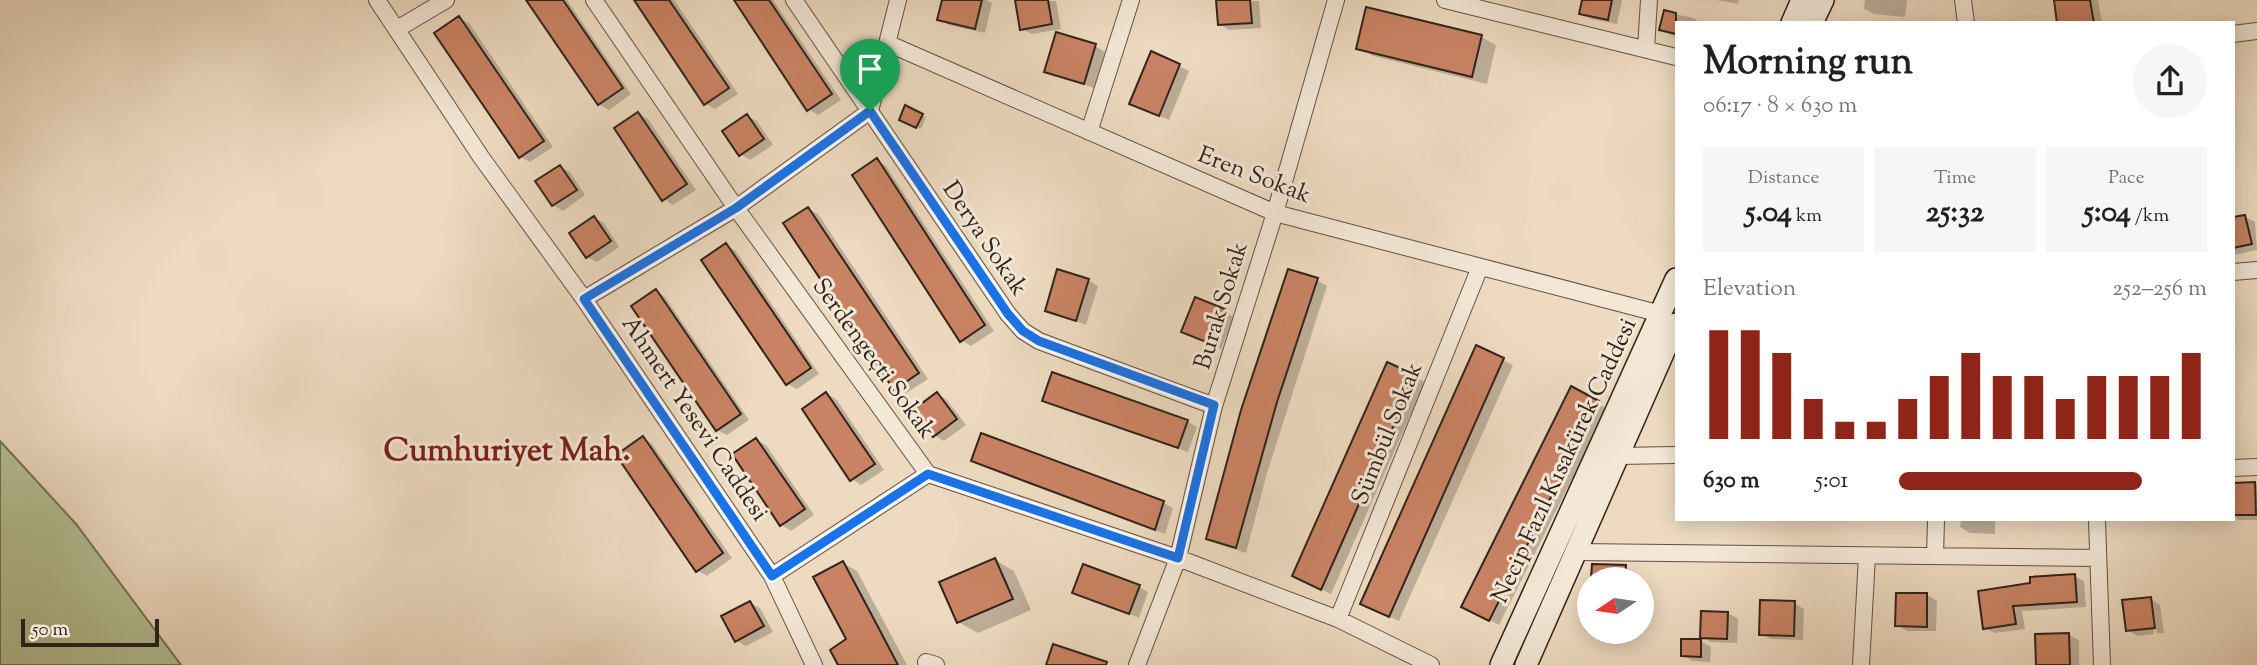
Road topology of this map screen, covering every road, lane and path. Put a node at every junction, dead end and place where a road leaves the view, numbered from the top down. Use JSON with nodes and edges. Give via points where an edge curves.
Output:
{"nodes":[{"id":1,"x":377,"y":0,"type":"edge"},
{"id":2,"x":446,"y":0,"type":"edge"},
{"id":3,"x":594,"y":0,"type":"edge"},
{"id":4,"x":794,"y":0,"type":"edge"},
{"id":5,"x":898,"y":0,"type":"edge"},
{"id":6,"x":1131,"y":0,"type":"edge"},
{"id":7,"x":1336,"y":0,"type":"edge"},
{"id":8,"x":1445,"y":0,"type":"edge"},
{"id":9,"x":1649,"y":0,"type":"edge"},
{"id":10,"x":1802,"y":0,"type":"edge"},
{"id":11,"x":1823,"y":0,"type":"edge"},
{"id":12,"x":1964,"y":0,"type":"edge"},
{"id":13,"x":1793,"y":21,"type":"edge"},
{"id":14,"x":1813,"y":21,"type":"edge"},
{"id":15,"x":1966,"y":21,"type":"edge"},
{"id":16,"x":397,"y":29,"type":"junction"},
{"id":17,"x":2257,"y":31,"type":"edge"},
{"id":18,"x":2235,"y":34,"type":"edge"},
{"id":19,"x":887,"y":43,"type":"junction"},
{"id":20,"x":1646,"y":49,"type":"junction"},
{"id":21,"x":1675,"y":57,"type":"edge"},
{"id":22,"x":870,"y":111,"type":"junction"},
{"id":23,"x":1088,"y":132,"type":"junction"},
{"id":24,"x":736,"y":208,"type":"junction"},
{"id":25,"x":1275,"y":213,"type":"junction"},
{"id":26,"x":1480,"y":267,"type":"junction"},
{"id":27,"x":2257,"y":270,"type":"edge"},
{"id":28,"x":2235,"y":272,"type":"edge"},
{"id":29,"x":1675,"y":285,"type":"edge"},
{"id":30,"x":584,"y":299,"type":"junction"},
{"id":31,"x":1669,"y":319,"type":"edge"},
{"id":32,"x":1214,"y":405,"type":"junction"},
{"id":33,"x":1618,"y":456,"type":"junction"},
{"id":34,"x":1675,"y":456,"type":"edge"},
{"id":35,"x":2257,"y":467,"type":"edge"},
{"id":36,"x":2235,"y":468,"type":"edge"},
{"id":37,"x":928,"y":474,"type":"junction"},
{"id":38,"x":1936,"y":521,"type":"edge"},
{"id":39,"x":2097,"y":521,"type":"edge"},
{"id":40,"x":1576,"y":552,"type":"junction"},
{"id":41,"x":1867,"y":556,"type":"junction"},
{"id":42,"x":1935,"y":556,"type":"junction"},
{"id":43,"x":1178,"y":558,"type":"junction"},
{"id":44,"x":2098,"y":558,"type":"junction"},
{"id":45,"x":772,"y":576,"type":"junction"},
{"id":46,"x":1338,"y":619,"type":"junction"},
{"id":47,"x":814,"y":665,"type":"edge"},
{"id":48,"x":1137,"y":665,"type":"edge"},
{"id":49,"x":1431,"y":665,"type":"edge"},
{"id":50,"x":1501,"y":665,"type":"edge"},
{"id":51,"x":1526,"y":665,"type":"edge"},
{"id":52,"x":1861,"y":665,"type":"edge"},
{"id":53,"x":2102,"y":665,"type":"edge"}],
"edges":[{"from":1,"to":16,"type":"street","name":"Ahmert Yesevi Caddesi"},
{"from":2,"to":16,"type":"street"},
{"from":3,"to":24,"type":"street","name":"Serdengeçti Sokak"},
{"from":4,"to":22,"type":"street","name":"Derya Sokak"},
{"from":5,"to":19,"type":"street"},
{"from":6,"to":23,"type":"street"},
{"from":7,"to":25,"type":"street","name":"Burak Sokak"},
{"from":8,"to":20,"type":"street"},
{"from":9,"to":20,"type":"street"},
{"from":10,"to":13,"type":"street"},
{"from":11,"to":14,"type":"street"},
{"from":12,"to":15,"type":"street"},
{"from":16,"to":30,"type":"street","name":"Ahmert Yesevi Caddesi","via":[[481,157]]},
{"from":17,"to":18,"type":"street"},
{"from":19,"to":22,"type":"street"},
{"from":19,"to":23,"type":"street","name":"Eren Sokak"},
{"from":20,"to":21,"type":"street"},
{"from":22,"to":24,"type":"street"},
{"from":22,"to":32,"type":"street","name":"Derya Sokak","via":[[1023,331],[1039,341]]},
{"from":23,"to":25,"type":"street","name":"Eren Sokak"},
{"from":24,"to":30,"type":"street"},
{"from":24,"to":37,"type":"street","name":"Serdengeçti Sokak"},
{"from":25,"to":26,"type":"street","name":"Eren Sokak"},
{"from":25,"to":32,"type":"street","name":"Burak Sokak"},
{"from":26,"to":31,"type":"street","name":"Eren Sokak"},
{"from":26,"to":46,"type":"street","name":"Sümbül Sokak"},
{"from":27,"to":28,"type":"street"},
{"from":29,"to":31,"type":"street","name":"Necip Fazıl Kısakürek Caddesi"},
{"from":30,"to":45,"type":"street","name":"Ahmert Yesevi Caddesi"},
{"from":31,"to":33,"type":"street","name":"Necip Fazıl Kısakürek Caddesi"},
{"from":31,"to":50,"type":"street","name":"Necip Fazıl Kısakürek Caddesi"},
{"from":32,"to":43,"type":"street","name":"Burak Sokak"},
{"from":33,"to":34,"type":"street"},
{"from":33,"to":40,"type":"street","name":"Necip Fazıl Kısakürek Caddesi"},
{"from":35,"to":36,"type":"street"},
{"from":37,"to":43,"type":"street","name":"Serdengeçti Sokak"},
{"from":37,"to":45,"type":"street"},
{"from":38,"to":42,"type":"street"},
{"from":39,"to":44,"type":"street"},
{"from":40,"to":41,"type":"street"},
{"from":40,"to":51,"type":"street","name":"Necip Fazıl Kısakürek Caddesi"},
{"from":41,"to":42,"type":"street"},
{"from":41,"to":52,"type":"street"},
{"from":42,"to":44,"type":"street"},
{"from":43,"to":46,"type":"street","name":"Serdengeçti Sokak"},
{"from":43,"to":48,"type":"street","name":"Burak Sokak"},
{"from":44,"to":53,"type":"street"},
{"from":45,"to":47,"type":"street","name":"Ahmert Yesevi Caddesi"},
{"from":46,"to":49,"type":"street","name":"Serdengeçti Sokak"}]}
